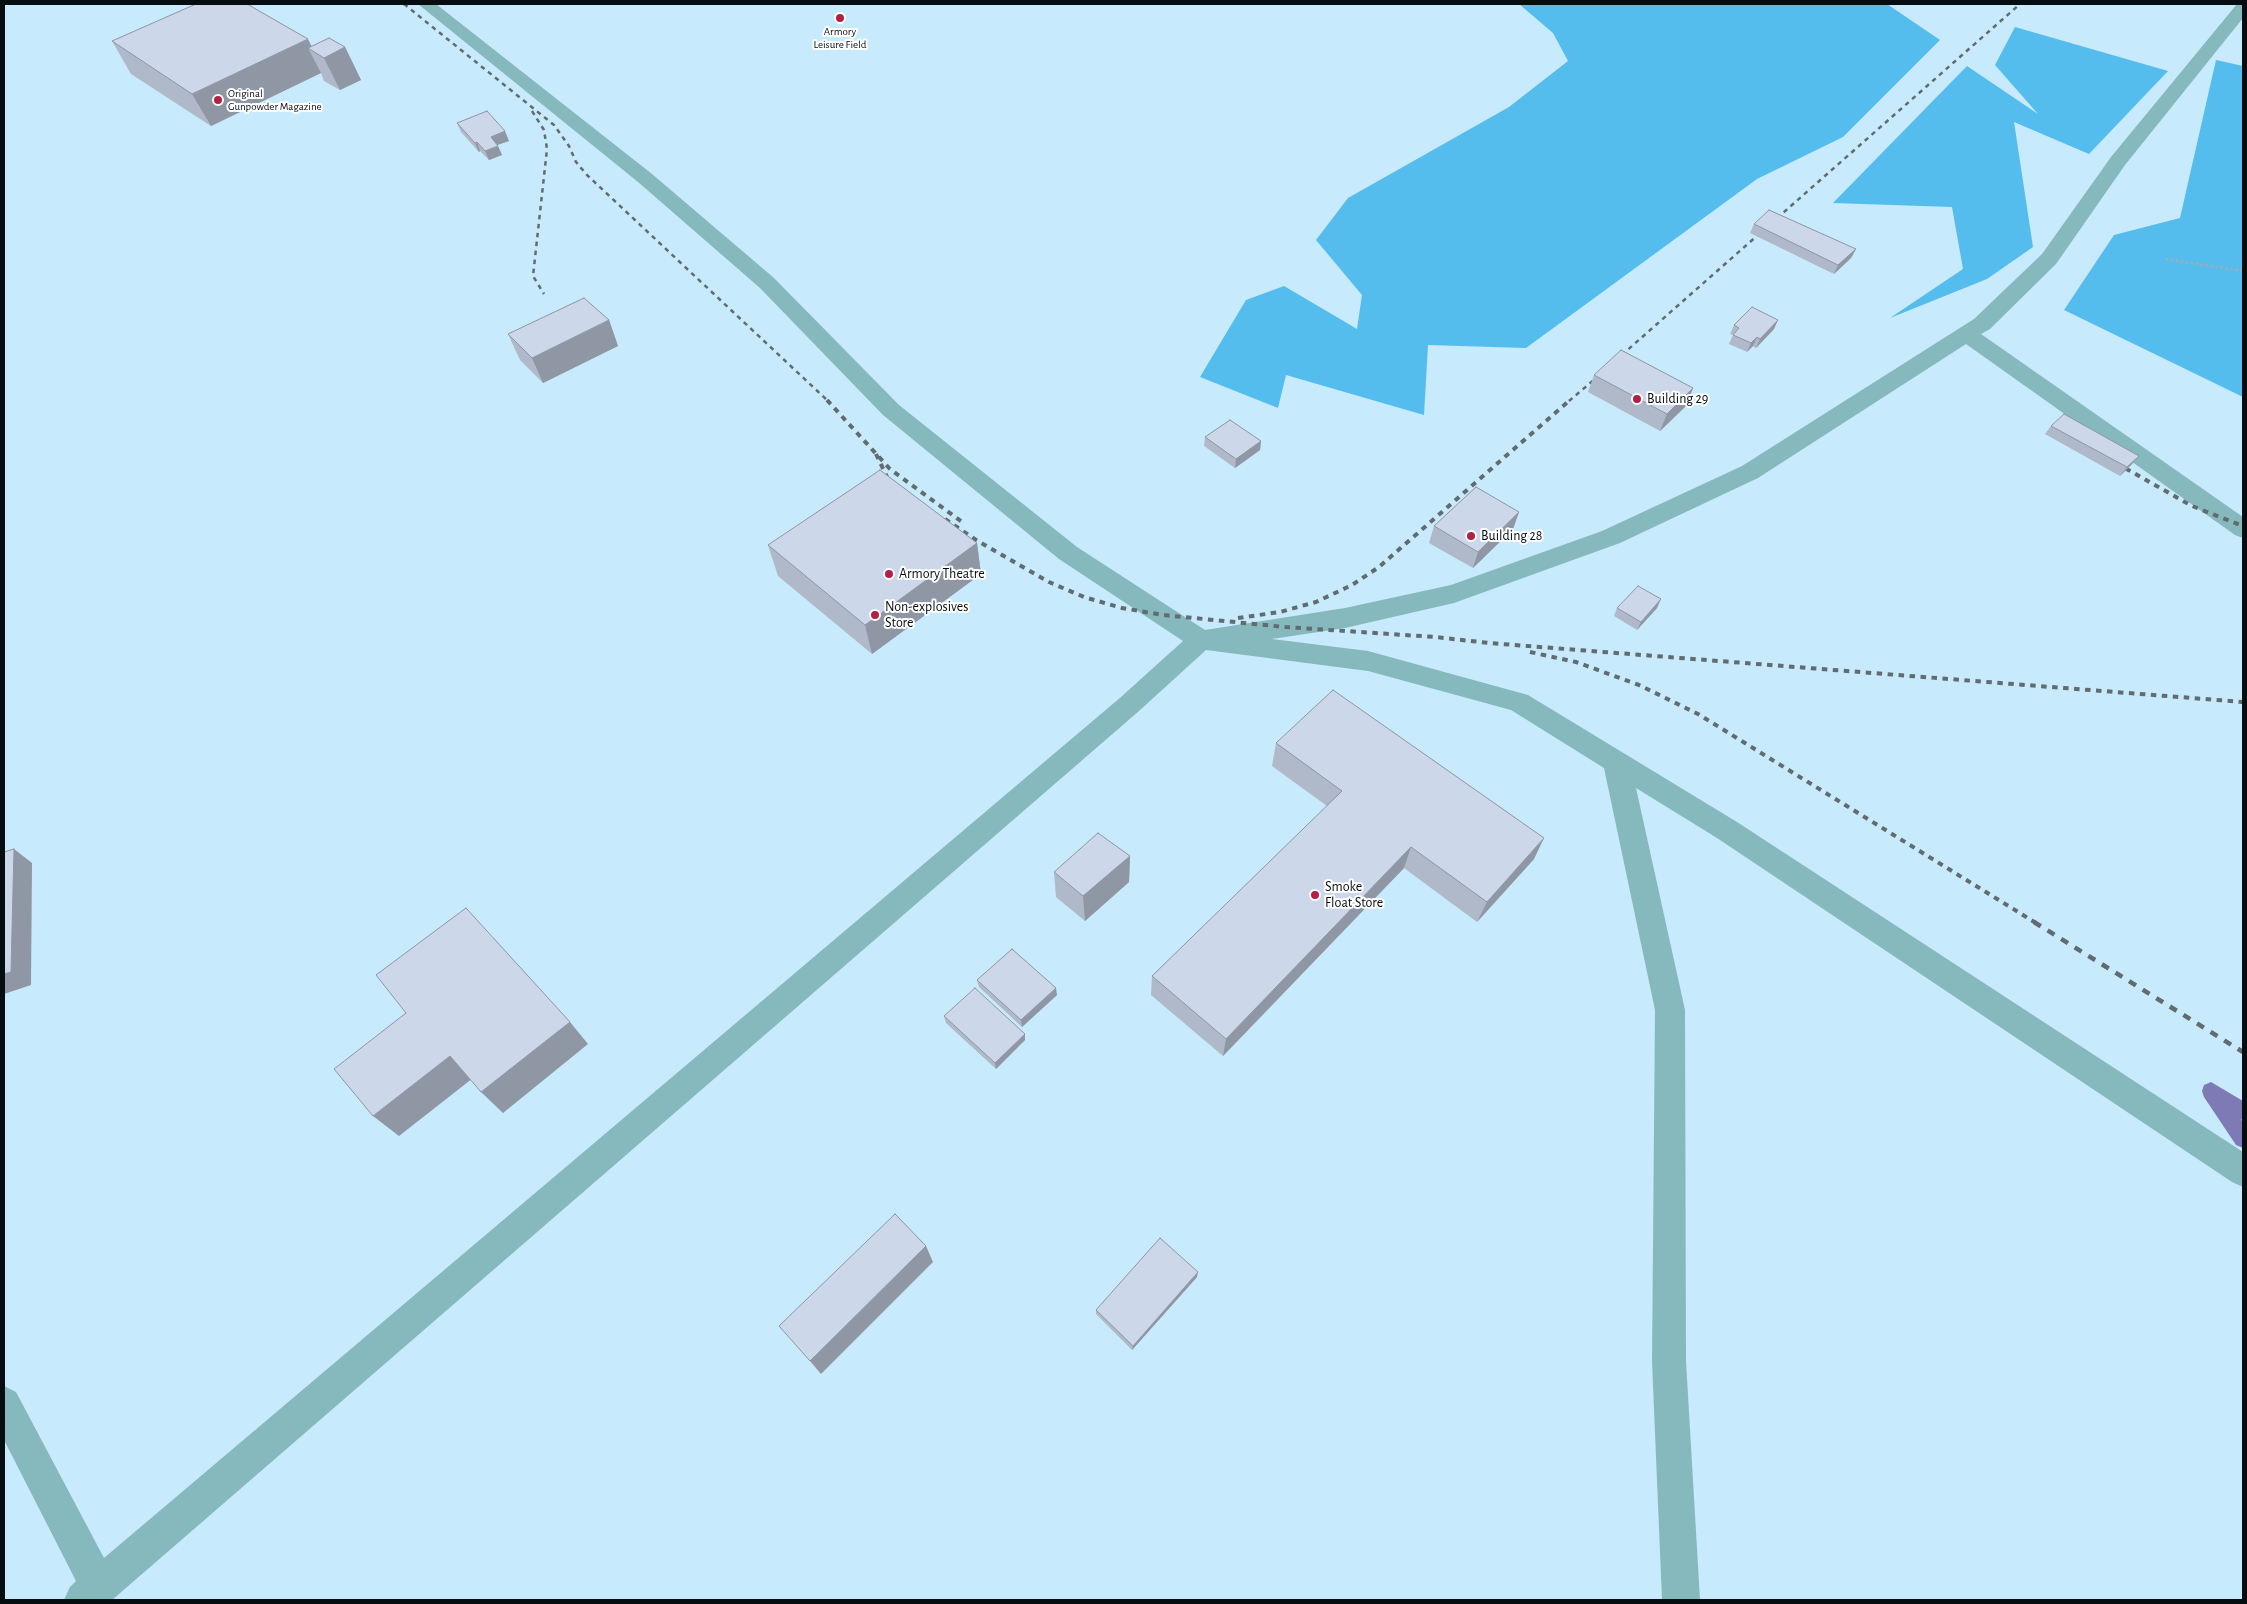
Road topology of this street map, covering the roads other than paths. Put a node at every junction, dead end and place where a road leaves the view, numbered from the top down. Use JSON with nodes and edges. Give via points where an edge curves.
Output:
{"nodes":[{"id":1,"x":426,"y":4,"type":"edge"},
{"id":2,"x":2243,"y":7,"type":"edge"},
{"id":3,"x":1966,"y":334,"type":"junction"},
{"id":4,"x":2243,"y":529,"type":"edge"},
{"id":5,"x":1201,"y":640,"type":"junction"},
{"id":6,"x":1616,"y":760,"type":"junction"},
{"id":7,"x":2243,"y":1171,"type":"edge"},
{"id":8,"x":4,"y":1404,"type":"edge"},
{"id":9,"x":91,"y":1594,"type":"edge"},
{"id":10,"x":1681,"y":1600,"type":"edge"}],
"edges":[{"from":1,"to":5,"type":"lane","via":[[645,178],[760,277],[891,410],[1068,553]]},
{"from":2,"to":3,"type":"lane","via":[[2118,161],[2049,259],[1982,324]]},
{"from":3,"to":4,"type":"lane"},
{"from":3,"to":5,"type":"lane","via":[[1750,472],[1610,537],[1454,594],[1345,618]]},
{"from":5,"to":6,"type":"lane","via":[[1368,662],[1519,702]]},
{"from":5,"to":9,"type":"lane"},
{"from":6,"to":7,"type":"lane"},
{"from":6,"to":10,"type":"lane","via":[[1670,1010],[1669,1361]]},
{"from":8,"to":9,"type":"lane"}]}
